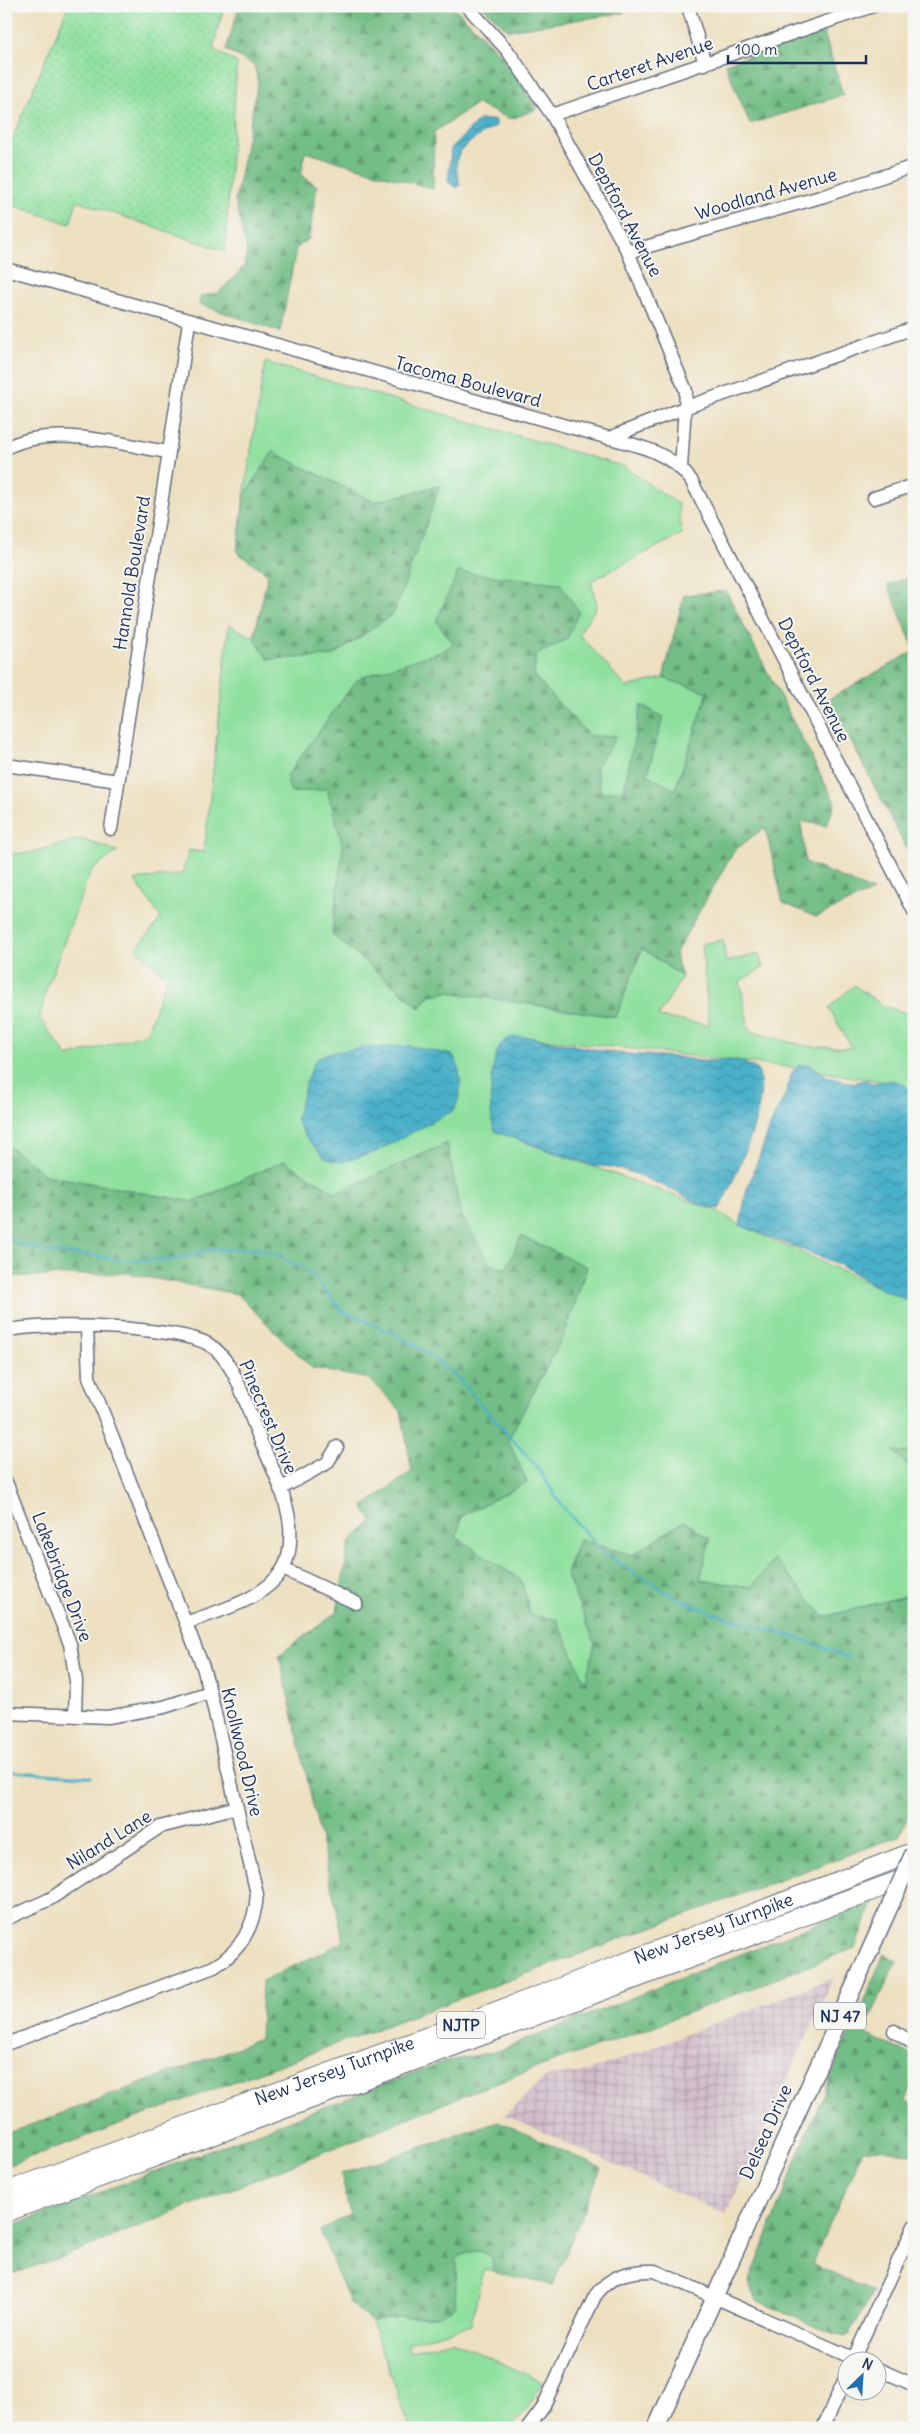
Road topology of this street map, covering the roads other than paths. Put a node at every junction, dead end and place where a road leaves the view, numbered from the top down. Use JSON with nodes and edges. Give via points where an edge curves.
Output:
{"nodes":[{"id":1,"x":467,"y":6,"type":"edge"},
{"id":2,"x":688,"y":6,"type":"edge"},
{"id":3,"x":873,"y":6,"type":"edge"},
{"id":4,"x":705,"y":64,"type":"junction"},
{"id":5,"x":552,"y":115,"type":"junction"},
{"id":6,"x":914,"y":166,"type":"edge"},
{"id":7,"x":628,"y":252,"type":"junction"},
{"id":8,"x":6,"y":269,"type":"edge"},
{"id":9,"x":189,"y":322,"type":"junction"},
{"id":10,"x":914,"y":328,"type":"edge"},
{"id":11,"x":684,"y":408,"type":"junction"},
{"id":12,"x":609,"y":438,"type":"junction"},
{"id":13,"x":6,"y":448,"type":"edge"},
{"id":14,"x":168,"y":452,"type":"junction"},
{"id":15,"x":681,"y":467,"type":"junction"},
{"id":16,"x":914,"y":485,"type":"edge"},
{"id":17,"x":874,"y":498,"type":"dead end"},
{"id":18,"x":6,"y":513,"type":"edge"},
{"id":19,"x":6,"y":519,"type":"edge"},
{"id":20,"x":6,"y":765,"type":"edge"},
{"id":21,"x":118,"y":781,"type":"junction"},
{"id":22,"x":112,"y":829,"type":"dead end"},
{"id":23,"x":914,"y":911,"type":"edge"},
{"id":24,"x":87,"y":1327,"type":"junction"},
{"id":25,"x":6,"y":1331,"type":"edge"},
{"id":26,"x":337,"y":1447,"type":"dead end"},
{"id":27,"x":6,"y":1482,"type":"edge"},
{"id":28,"x":280,"y":1489,"type":"junction"},
{"id":29,"x":282,"y":1569,"type":"junction"},
{"id":30,"x":356,"y":1603,"type":"dead end"},
{"id":31,"x":186,"y":1623,"type":"junction"},
{"id":32,"x":210,"y":1692,"type":"junction"},
{"id":33,"x":6,"y":1713,"type":"edge"},
{"id":34,"x":75,"y":1716,"type":"junction"},
{"id":35,"x":237,"y":1808,"type":"junction"},
{"id":36,"x":914,"y":1852,"type":"edge"},
{"id":37,"x":914,"y":1875,"type":"edge"},
{"id":38,"x":6,"y":1919,"type":"edge"},
{"id":39,"x":894,"y":2031,"type":"dead end"},
{"id":40,"x":6,"y":2044,"type":"edge"},
{"id":41,"x":914,"y":2044,"type":"edge"},
{"id":42,"x":6,"y":2192,"type":"edge"},
{"id":43,"x":6,"y":2212,"type":"edge"},
{"id":44,"x":914,"y":2226,"type":"edge"},
{"id":45,"x":715,"y":2296,"type":"junction"},
{"id":46,"x":838,"y":2352,"type":"edge"},
{"id":47,"x":859,"y":2352,"type":"edge"},
{"id":48,"x":888,"y":2373,"type":"edge"},
{"id":49,"x":914,"y":2385,"type":"edge"},
{"id":50,"x":838,"y":2394,"type":"edge"},
{"id":51,"x":528,"y":2428,"type":"edge"},
{"id":52,"x":656,"y":2428,"type":"edge"},
{"id":53,"x":822,"y":2428,"type":"edge"}],
"edges":[{"from":1,"to":5,"type":"street","name":"Deptford Avenue","via":[[507,50]]},
{"from":2,"to":4,"type":"street"},
{"from":3,"to":4,"type":"street","name":"Carteret Avenue"},
{"from":4,"to":5,"type":"street","name":"Carteret Avenue"},
{"from":5,"to":7,"type":"street","name":"Deptford Avenue"},
{"from":6,"to":7,"type":"street","name":"Woodland Avenue","via":[[824,196]]},
{"from":7,"to":11,"type":"street","name":"Deptford Avenue","via":[[686,391]]},
{"from":8,"to":9,"type":"street","name":"Tacoma Boulevard"},
{"from":9,"to":12,"type":"street","name":"Tacoma Boulevard"},
{"from":9,"to":14,"type":"street","name":"Hannold Boulevard"},
{"from":10,"to":11,"type":"street"},
{"from":11,"to":12,"type":"street"},
{"from":11,"to":15,"type":"street","name":"Deptford Avenue"},
{"from":12,"to":15,"type":"street","name":"Deptford Avenue","via":[[651,450]]},
{"from":13,"to":14,"type":"street","via":[[28,438],[60,436]]},
{"from":14,"to":21,"type":"street","name":"Hannold Boulevard"},
{"from":15,"to":23,"type":"street","name":"Deptford Avenue","via":[[698,491]]},
{"from":16,"to":17,"type":"street"},
{"from":18,"to":19,"type":"street"},
{"from":20,"to":21,"type":"street"},
{"from":21,"to":22,"type":"street","name":"Hannold Boulevard"},
{"from":24,"to":25,"type":"street","name":"Pinecrest Drive","via":[[46,1324]]},
{"from":24,"to":28,"type":"street","name":"Pinecrest Drive","via":[[178,1334],[209,1344],[220,1353],[232,1371]]},
{"from":24,"to":31,"type":"street","name":"Knollwood Drive","via":[[89,1378]]},
{"from":26,"to":28,"type":"street","via":[[328,1463]]},
{"from":27,"to":34,"type":"street","name":"Lakebridge Drive","via":[[70,1644],[76,1681]]},
{"from":28,"to":29,"type":"street","name":"Pinecrest Drive","via":[[290,1522],[291,1540]]},
{"from":29,"to":30,"type":"street"},
{"from":29,"to":31,"type":"street","name":"Pinecrest Drive","via":[[268,1586],[252,1597]]},
{"from":31,"to":32,"type":"street","name":"Knollwood Drive"},
{"from":32,"to":34,"type":"street","via":[[164,1707],[124,1714]]},
{"from":32,"to":35,"type":"street","name":"Knollwood Drive"},
{"from":33,"to":34,"type":"street"},
{"from":35,"to":38,"type":"street","name":"Niland Lane","via":[[160,1827],[50,1899]]},
{"from":35,"to":40,"type":"street","name":"Knollwood Drive","via":[[257,1894],[256,1912],[240,1946],[227,1960],[191,1977]]},
{"from":36,"to":42,"type":"highway","name":"New Jersey Turnpike","number":"NJTP","via":[[541,1996]]},
{"from":36,"to":45,"type":"main road","name":"Delsea Drive","number":"NJ 47","bridge":true},
{"from":37,"to":43,"type":"highway","name":"New Jersey Turnpike","number":"NJTP"},
{"from":39,"to":41,"type":"street"},
{"from":44,"to":47,"type":"street"},
{"from":45,"to":46,"type":"street"},
{"from":45,"to":51,"type":"street","via":[[655,2271],[637,2270],[621,2274],[602,2286],[542,2409]]},
{"from":45,"to":52,"type":"main road","name":"Delsea Drive","number":"NJ 47"},
{"from":48,"to":49,"type":"street"},
{"from":50,"to":53,"type":"street"}]}
